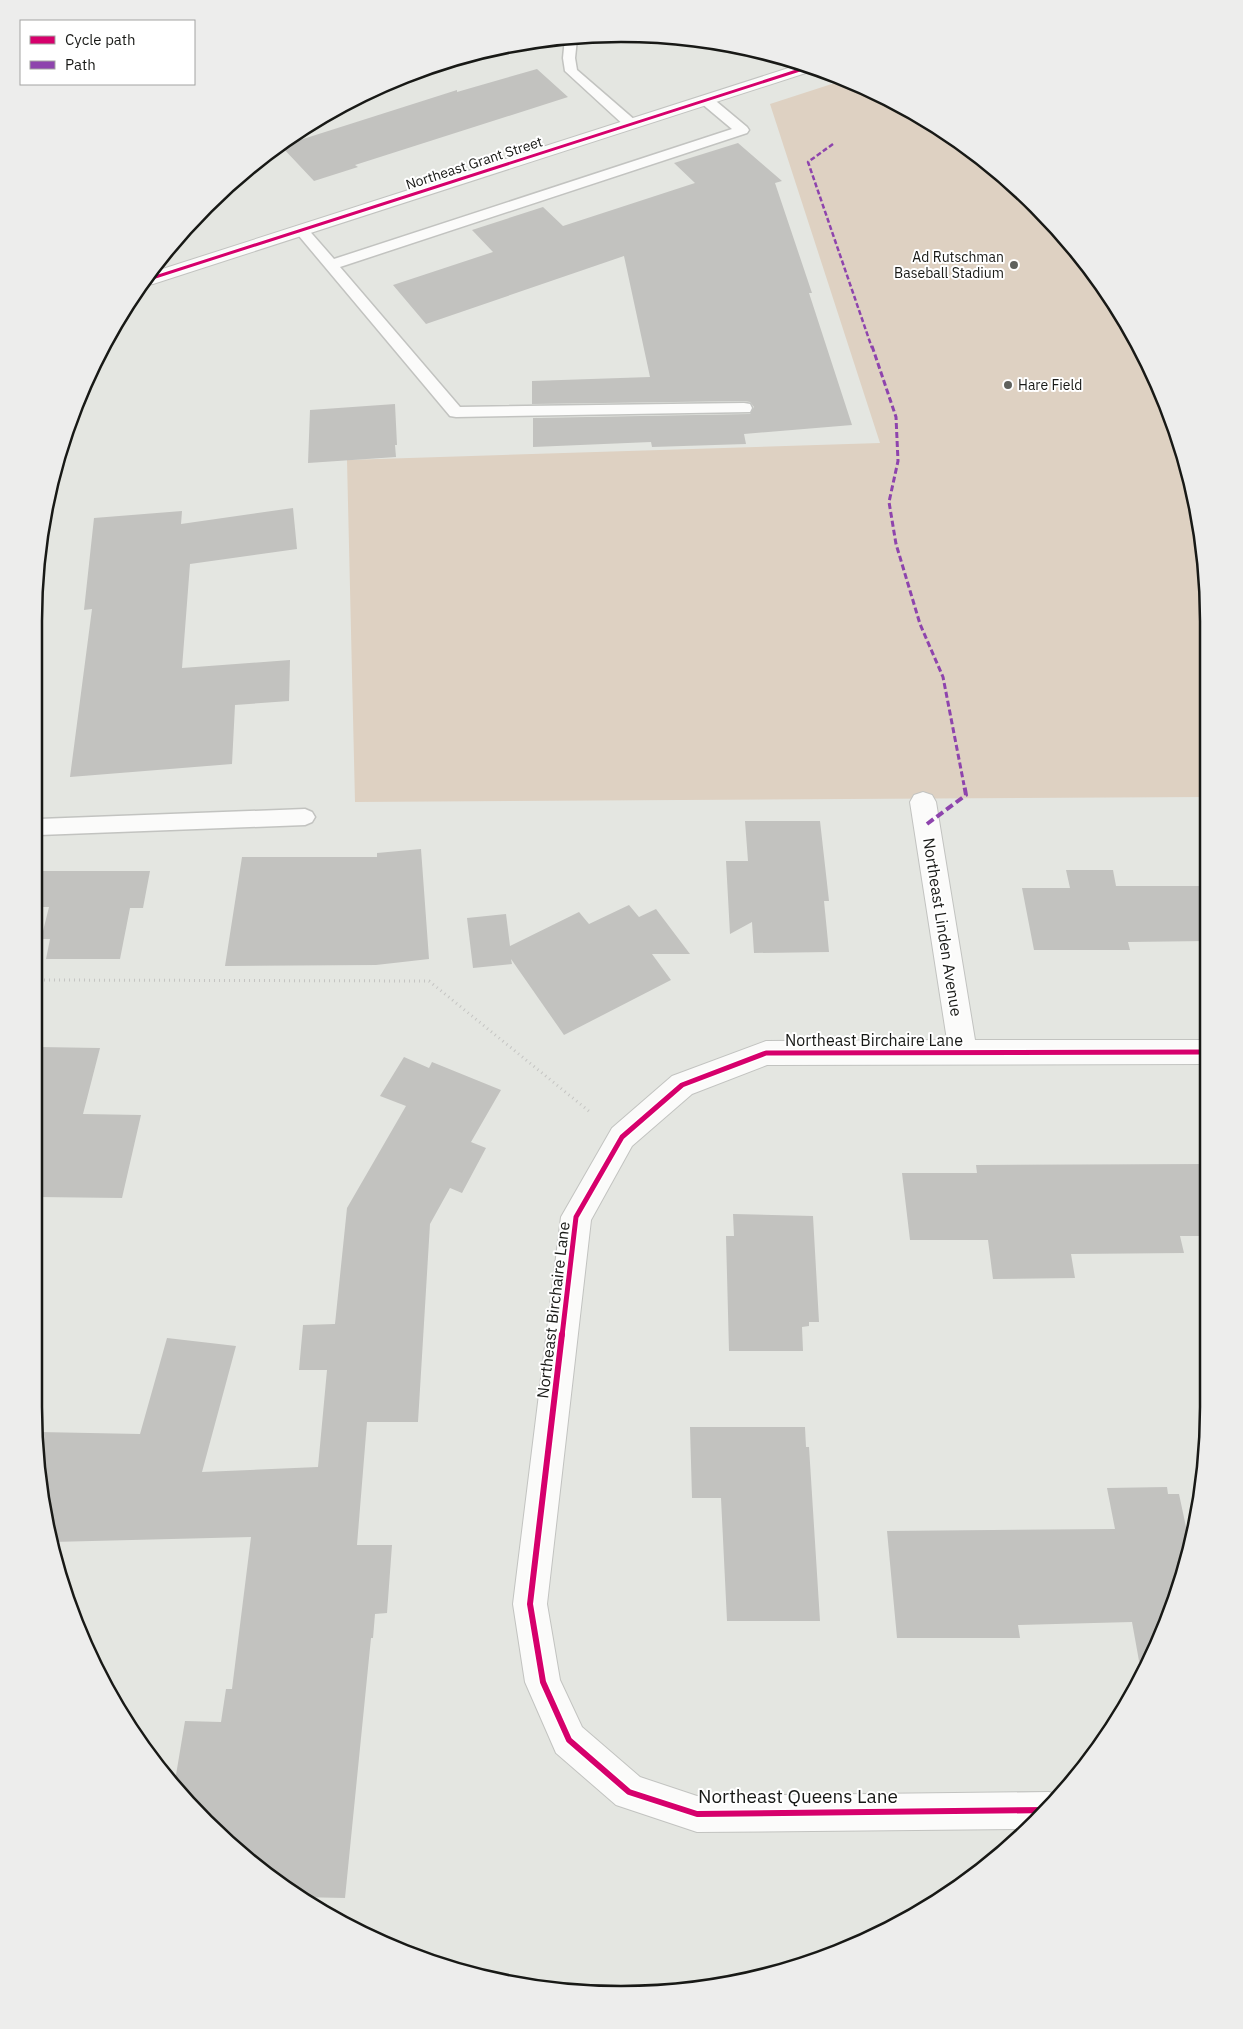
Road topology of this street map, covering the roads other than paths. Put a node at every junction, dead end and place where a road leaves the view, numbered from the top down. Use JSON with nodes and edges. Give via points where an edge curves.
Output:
{"nodes":[{"id":1,"x":570,"y":45,"type":"edge"},
{"id":2,"x":799,"y":70,"type":"edge"},
{"id":3,"x":706,"y":100,"type":"junction"},
{"id":4,"x":632,"y":124,"type":"junction"},
{"id":5,"x":301,"y":230,"type":"junction"},
{"id":6,"x":330,"y":265,"type":"junction"},
{"id":7,"x":157,"y":277,"type":"edge"},
{"id":8,"x":744,"y":408,"type":"dead end"},
{"id":9,"x":923,"y":802,"type":"dead end"},
{"id":10,"x":305,"y":817,"type":"dead end"},
{"id":11,"x":42,"y":827,"type":"edge"},
{"id":12,"x":963,"y":1052,"type":"junction"},
{"id":13,"x":1200,"y":1052,"type":"edge"},
{"id":14,"x":569,"y":1740,"type":"joint"},
{"id":15,"x":1037,"y":1810,"type":"edge"}],
"edges":[{"from":1,"to":4,"type":"lane","via":[[568,58],[571,70]]},
{"from":2,"to":3,"type":"street","name":"Northeast Grant Street"},
{"from":3,"to":4,"type":"street","name":"Northeast Grant Street"},
{"from":3,"to":6,"type":"lane","via":[[742,130]]},
{"from":4,"to":5,"type":"street","name":"Northeast Grant Street"},
{"from":5,"to":6,"type":"lane"},
{"from":5,"to":7,"type":"street","name":"Northeast Grant Street"},
{"from":6,"to":8,"type":"lane","via":[[456,412]]},
{"from":9,"to":12,"type":"street","name":"Northeast Linden Avenue"},
{"from":10,"to":11,"type":"lane"},
{"from":12,"to":13,"type":"street","name":"Northeast Birchaire Lane"},
{"from":12,"to":14,"type":"street","name":"Northeast Birchaire Lane","via":[[766,1053],[682,1085],[622,1137],[576,1217],[530,1604],[543,1682]]},
{"from":14,"to":15,"type":"street","name":"Northeast Queens Lane","via":[[629,1792],[697,1814]]}]}
